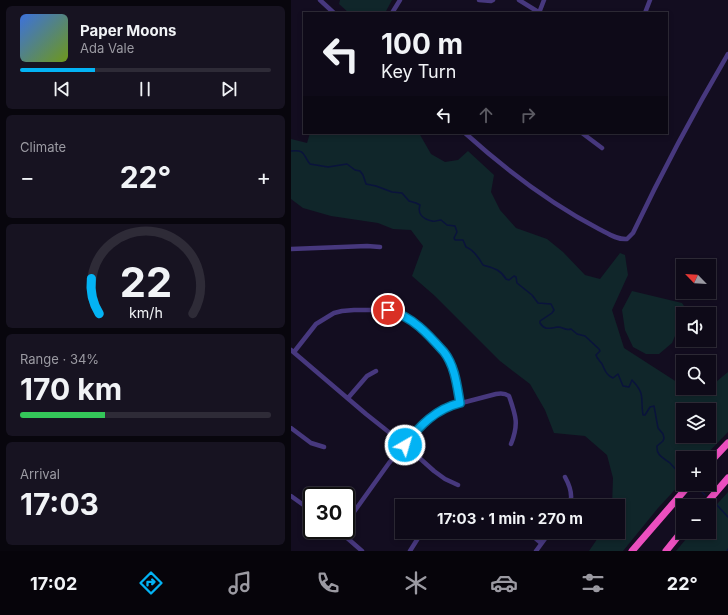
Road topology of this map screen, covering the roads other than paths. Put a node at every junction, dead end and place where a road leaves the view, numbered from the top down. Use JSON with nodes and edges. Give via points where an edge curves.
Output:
{"nodes":[{"id":1,"x":319,"y":0,"type":"edge"},
{"id":2,"x":400,"y":0,"type":"edge"},
{"id":3,"x":479,"y":0,"type":"edge"},
{"id":4,"x":493,"y":0,"type":"edge"},
{"id":5,"x":544,"y":0,"type":"edge"},
{"id":6,"x":651,"y":0,"type":"edge"},
{"id":7,"x":520,"y":1,"type":"edge"},
{"id":8,"x":333,"y":12,"type":"edge"},
{"id":9,"x":394,"y":12,"type":"edge"},
{"id":10,"x":537,"y":12,"type":"edge"},
{"id":11,"x":539,"y":12,"type":"edge"},
{"id":12,"x":645,"y":12,"type":"edge"},
{"id":13,"x":728,"y":54,"type":"edge"},
{"id":14,"x":466,"y":134,"type":"edge"},
{"id":15,"x":583,"y":134,"type":"edge"},
{"id":16,"x":602,"y":148,"type":"dead end"},
{"id":17,"x":380,"y":247,"type":"dead end"},
{"id":18,"x":291,"y":249,"type":"edge"},
{"id":19,"x":292,"y":351,"type":"edge"},
{"id":20,"x":376,"y":371,"type":"dead end"},
{"id":21,"x":347,"y":398,"type":"junction"},
{"id":22,"x":460,"y":403,"type":"junction"},
{"id":23,"x":291,"y":428,"type":"edge"},
{"id":24,"x":728,"y":443,"type":"edge"},
{"id":25,"x":511,"y":444,"type":"dead end"},
{"id":26,"x":405,"y":445,"type":"junction"},
{"id":27,"x":324,"y":447,"type":"dead end"},
{"id":28,"x":716,"y":456,"type":"edge"},
{"id":29,"x":565,"y":476,"type":"dead end"},
{"id":30,"x":728,"y":478,"type":"edge"},
{"id":31,"x":458,"y":485,"type":"dead end"},
{"id":32,"x":684,"y":491,"type":"edge"},
{"id":33,"x":291,"y":496,"type":"edge"},
{"id":34,"x":571,"y":499,"type":"edge"},
{"id":35,"x":710,"y":499,"type":"edge"},
{"id":36,"x":303,"y":504,"type":"edge"},
{"id":37,"x":355,"y":510,"type":"edge"},
{"id":38,"x":349,"y":539,"type":"edge"},
{"id":39,"x":418,"y":539,"type":"edge"},
{"id":40,"x":536,"y":539,"type":"edge"},
{"id":41,"x":544,"y":539,"type":"edge"},
{"id":42,"x":676,"y":539,"type":"edge"},
{"id":43,"x":541,"y":543,"type":"junction"},
{"id":44,"x":362,"y":551,"type":"edge"},
{"id":45,"x":410,"y":551,"type":"edge"},
{"id":46,"x":536,"y":551,"type":"edge"},
{"id":47,"x":632,"y":551,"type":"edge"},
{"id":48,"x":666,"y":551,"type":"edge"}],
"edges":[{"from":1,"to":8,"type":"street"},
{"from":2,"to":9,"type":"street"},
{"from":3,"to":4,"type":"street"},
{"from":5,"to":11,"type":"street"},
{"from":6,"to":12,"type":"street"},
{"from":7,"to":10,"type":"street"},
{"from":13,"to":14,"type":"street","via":[[692,116],[633,233],[624,240],[550,201]]},
{"from":15,"to":16,"type":"street"},
{"from":17,"to":18,"type":"street"},
{"from":19,"to":21,"type":"street"},
{"from":19,"to":22,"type":"street","via":[[316,324],[334,313],[354,310],[397,312],[417,325],[448,357]]},
{"from":20,"to":21,"type":"street","via":[[367,376]]},
{"from":21,"to":26,"type":"street"},
{"from":22,"to":25,"type":"street","via":[[500,393],[509,396],[517,419],[516,433]]},
{"from":22,"to":26,"type":"street","via":[[432,415]]},
{"from":23,"to":27,"type":"street","via":[[313,445]]},
{"from":24,"to":28,"type":"highway"},
{"from":26,"to":31,"type":"street","via":[[440,475]]},
{"from":26,"to":37,"type":"street"},
{"from":29,"to":34,"type":"street","via":[[571,491]]},
{"from":30,"to":35,"type":"highway"},
{"from":32,"to":47,"type":"highway"},
{"from":33,"to":36,"type":"street"},
{"from":38,"to":44,"type":"street"},
{"from":39,"to":45,"type":"street"},
{"from":40,"to":43,"type":"street"},
{"from":41,"to":43,"type":"street"},
{"from":42,"to":48,"type":"highway"},
{"from":43,"to":46,"type":"street"}]}
